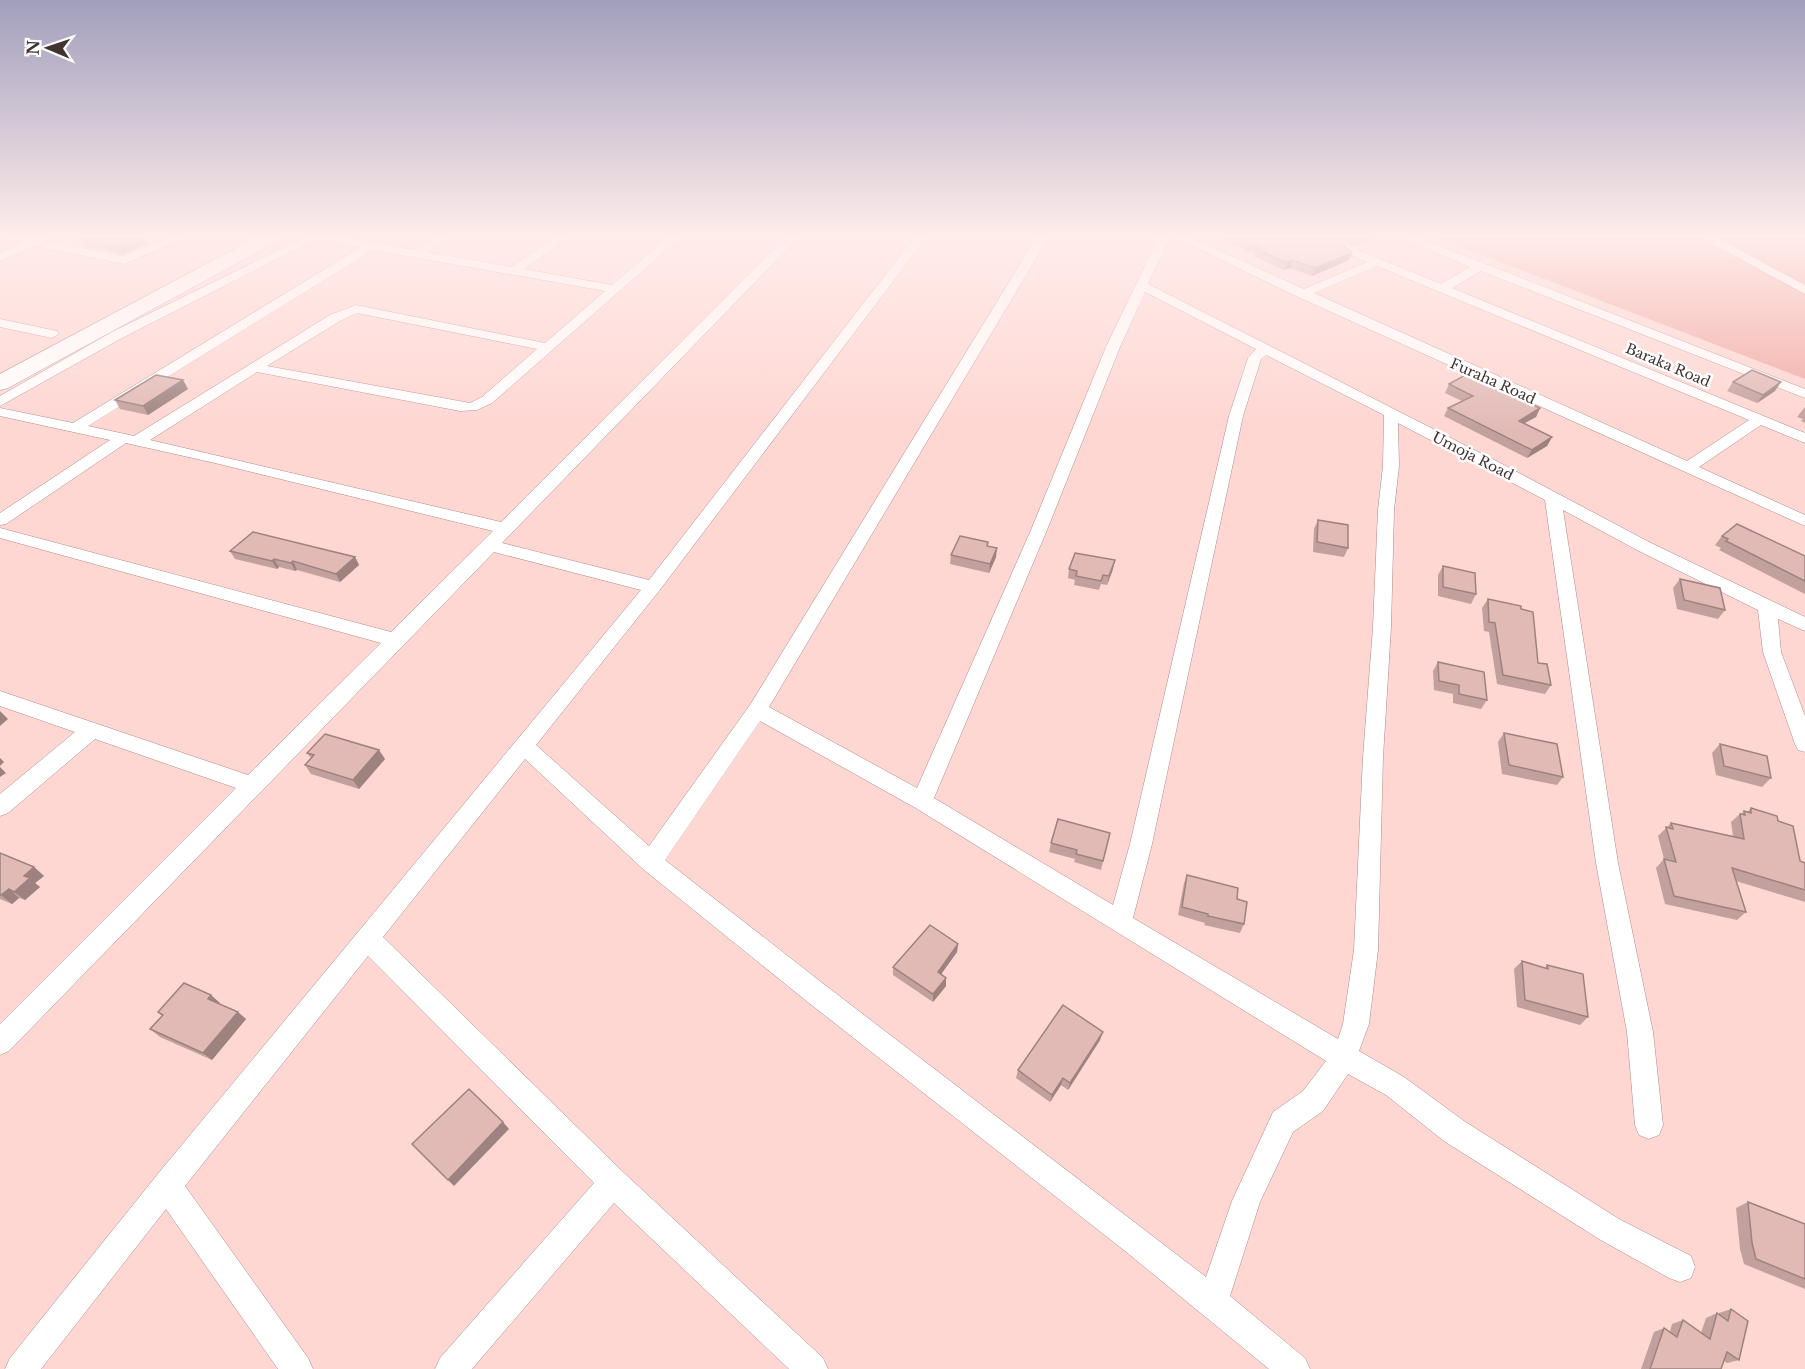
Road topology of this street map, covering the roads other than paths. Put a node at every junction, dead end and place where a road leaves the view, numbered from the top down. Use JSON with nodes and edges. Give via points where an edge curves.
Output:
{"nodes":[{"id":1,"x":112,"y":302,"type":"edge"},
{"id":2,"x":150,"y":302,"type":"edge"},
{"id":3,"x":184,"y":302,"type":"edge"},
{"id":4,"x":280,"y":302,"type":"edge"},
{"id":5,"x":599,"y":302,"type":"edge"},
{"id":6,"x":729,"y":302,"type":"edge"},
{"id":7,"x":871,"y":302,"type":"edge"},
{"id":8,"x":1003,"y":302,"type":"edge"},
{"id":9,"x":1134,"y":302,"type":"edge"},
{"id":10,"x":1172,"y":302,"type":"edge"},
{"id":11,"x":1319,"y":302,"type":"edge"},
{"id":12,"x":1477,"y":302,"type":"edge"},
{"id":13,"x":1571,"y":302,"type":"edge"},
{"id":14,"x":0,"y":323,"type":"edge"},
{"id":15,"x":52,"y":334,"type":"junction"},
{"id":16,"x":545,"y":347,"type":"junction"},
{"id":17,"x":1263,"y":350,"type":"junction"},
{"id":18,"x":0,"y":362,"type":"edge"},
{"id":19,"x":255,"y":368,"type":"junction"},
{"id":20,"x":0,"y":383,"type":"edge"},
{"id":21,"x":1805,"y":394,"type":"edge"},
{"id":22,"x":0,"y":402,"type":"edge"},
{"id":23,"x":0,"y":412,"type":"edge"},
{"id":24,"x":1391,"y":415,"type":"junction"},
{"id":25,"x":1760,"y":419,"type":"junction"},
{"id":26,"x":75,"y":428,"type":"junction"},
{"id":27,"x":1805,"y":438,"type":"edge"},
{"id":28,"x":130,"y":440,"type":"junction"},
{"id":29,"x":1687,"y":468,"type":"junction"},
{"id":30,"x":1553,"y":499,"type":"junction"},
{"id":31,"x":0,"y":520,"type":"edge"},
{"id":32,"x":1805,"y":521,"type":"edge"},
{"id":33,"x":504,"y":528,"type":"junction"},
{"id":34,"x":0,"y":533,"type":"edge"},
{"id":35,"x":489,"y":545,"type":"junction"},
{"id":36,"x":653,"y":587,"type":"junction"},
{"id":37,"x":1767,"y":607,"type":"junction"},
{"id":38,"x":1805,"y":625,"type":"edge"},
{"id":39,"x":396,"y":640,"type":"junction"},
{"id":40,"x":0,"y":698,"type":"edge"},
{"id":41,"x":757,"y":710,"type":"junction"},
{"id":42,"x":90,"y":731,"type":"junction"},
{"id":43,"x":1805,"y":744,"type":"edge"},
{"id":44,"x":524,"y":746,"type":"junction"},
{"id":45,"x":251,"y":785,"type":"junction"},
{"id":46,"x":922,"y":801,"type":"junction"},
{"id":47,"x":0,"y":807,"type":"edge"},
{"id":48,"x":651,"y":862,"type":"junction"},
{"id":49,"x":1120,"y":922,"type":"junction"},
{"id":50,"x":369,"y":940,"type":"junction"},
{"id":51,"x":0,"y":1042,"type":"edge"},
{"id":52,"x":1344,"y":1057,"type":"junction"},
{"id":53,"x":1649,"y":1125,"type":"dead end"},
{"id":54,"x":613,"y":1182,"type":"junction"},
{"id":55,"x":168,"y":1185,"type":"junction"},
{"id":56,"x":1680,"y":1267,"type":"dead end"},
{"id":57,"x":1213,"y":1301,"type":"junction"},
{"id":58,"x":21,"y":1369,"type":"edge"},
{"id":59,"x":297,"y":1369,"type":"edge"},
{"id":60,"x":451,"y":1369,"type":"edge"},
{"id":61,"x":812,"y":1369,"type":"edge"},
{"id":62,"x":1294,"y":1369,"type":"edge"}],
"edges":[{"from":1,"to":15,"type":"main road"},
{"from":2,"to":20,"type":"main road"},
{"from":3,"to":22,"type":"street"},
{"from":4,"to":26,"type":"street"},
{"from":5,"to":16,"type":"street"},
{"from":6,"to":33,"type":"street"},
{"from":7,"to":36,"type":"street"},
{"from":8,"to":41,"type":"street"},
{"from":9,"to":46,"type":"street"},
{"from":10,"to":17,"type":"street","name":"Umoja Road"},
{"from":11,"to":29,"type":"street","name":"Furaha Road"},
{"from":12,"to":25,"type":"street","name":"Baraka Road"},
{"from":13,"to":21,"type":"street"},
{"from":14,"to":15,"type":"street"},
{"from":15,"to":18,"type":"main road"},
{"from":16,"to":19,"type":"street","via":[[356,309]]},
{"from":16,"to":19,"type":"street","via":[[487,400],[466,408]]},
{"from":17,"to":24,"type":"street","name":"Umoja Road"},
{"from":17,"to":49,"type":"street","via":[[1255,358],[1236,416]]},
{"from":19,"to":28,"type":"street"},
{"from":23,"to":26,"type":"street"},
{"from":24,"to":30,"type":"street","name":"Umoja Road"},
{"from":24,"to":52,"type":"street","via":[[1366,950],[1356,1024]]},
{"from":25,"to":27,"type":"street","name":"Baraka Road"},
{"from":25,"to":29,"type":"street"},
{"from":26,"to":28,"type":"street"},
{"from":28,"to":31,"type":"street"},
{"from":28,"to":33,"type":"street"},
{"from":29,"to":32,"type":"street","name":"Furaha Road"},
{"from":30,"to":37,"type":"street","name":"Umoja Road"},
{"from":30,"to":53,"type":"street","via":[[1607,863],[1640,1032]]},
{"from":33,"to":35,"type":"street"},
{"from":34,"to":39,"type":"street"},
{"from":35,"to":36,"type":"street"},
{"from":35,"to":39,"type":"street"},
{"from":36,"to":44,"type":"street"},
{"from":37,"to":38,"type":"street","name":"Umoja Road"},
{"from":37,"to":43,"type":"street","via":[[1772,652]]},
{"from":39,"to":45,"type":"street"},
{"from":40,"to":42,"type":"street"},
{"from":41,"to":46,"type":"street"},
{"from":41,"to":48,"type":"street"},
{"from":42,"to":45,"type":"street"},
{"from":42,"to":47,"type":"street"},
{"from":44,"to":48,"type":"street"},
{"from":44,"to":50,"type":"street"},
{"from":45,"to":51,"type":"street"},
{"from":46,"to":49,"type":"street"},
{"from":48,"to":57,"type":"street"},
{"from":49,"to":52,"type":"street"},
{"from":50,"to":54,"type":"street"},
{"from":50,"to":55,"type":"street"},
{"from":52,"to":56,"type":"street","via":[[1395,1086],[1454,1131],[1610,1229]]},
{"from":52,"to":57,"type":"street","via":[[1313,1101],[1283,1122],[1246,1202]]},
{"from":54,"to":60,"type":"street"},
{"from":54,"to":61,"type":"street"},
{"from":55,"to":58,"type":"street"},
{"from":55,"to":59,"type":"street"},
{"from":57,"to":62,"type":"street"}]}
